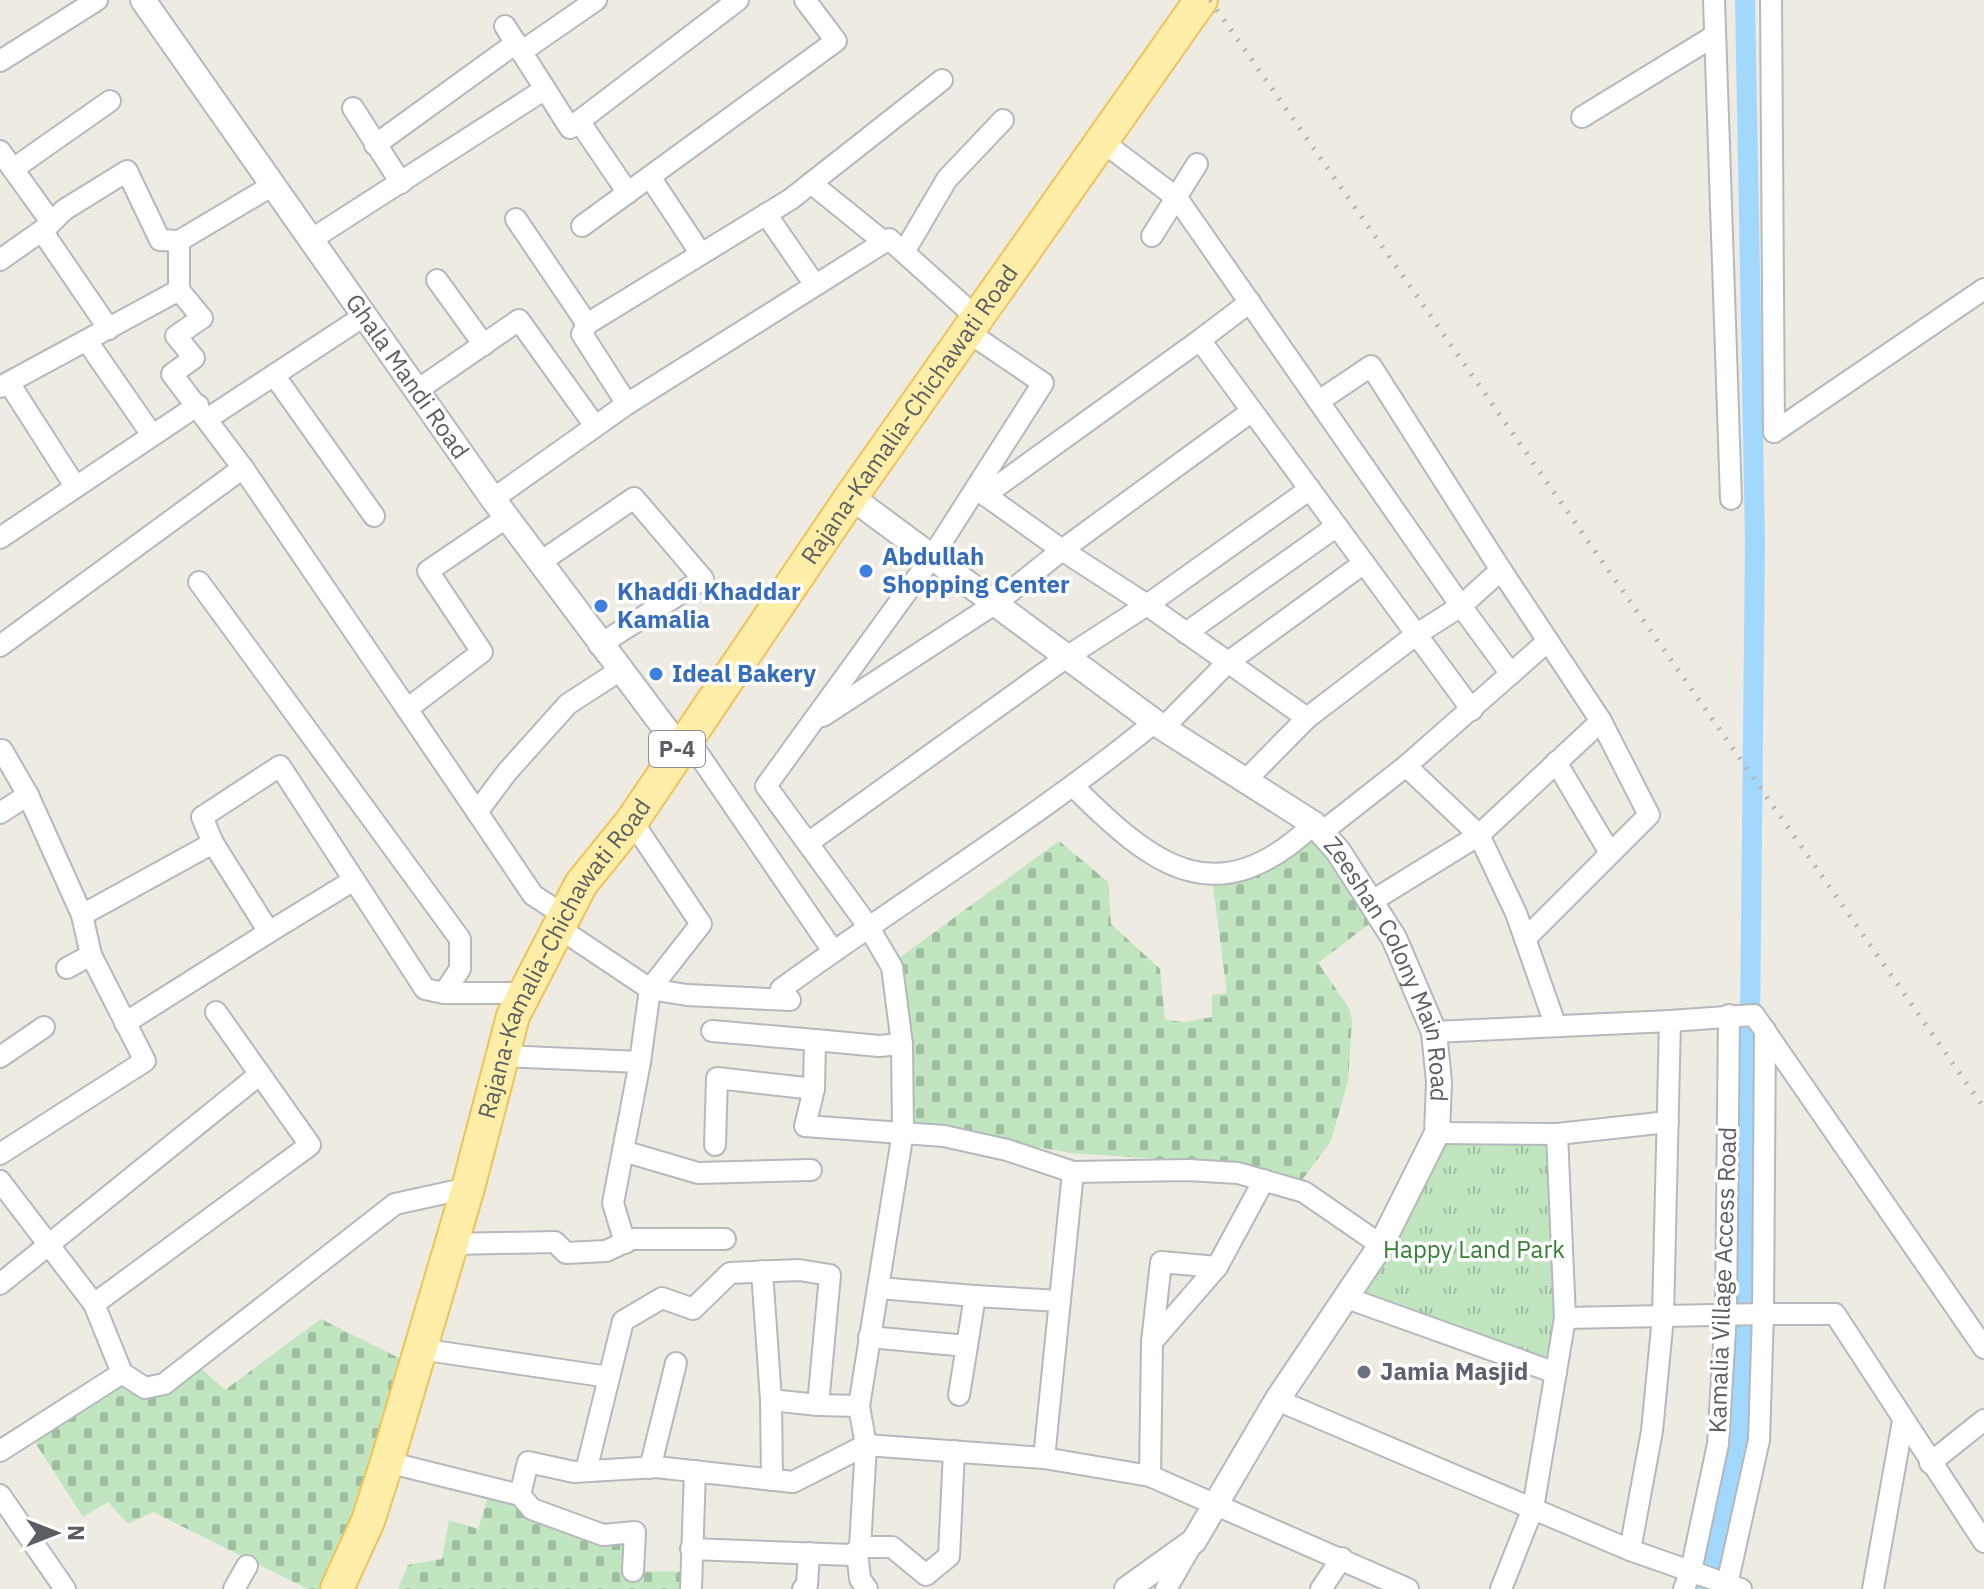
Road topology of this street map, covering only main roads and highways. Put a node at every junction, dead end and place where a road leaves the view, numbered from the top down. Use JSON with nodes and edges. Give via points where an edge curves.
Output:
{"nodes":[{"id":1,"x":1201,"y":0,"type":"edge"},
{"id":2,"x":337,"y":1589,"type":"edge"}],
"edges":[{"from":1,"to":2,"type":"main road","name":"Rajana-Kamalia-Chichawati Road","number":"P-4","via":[[851,497],[632,821],[581,884],[513,1016],[387,1462]]}]}
